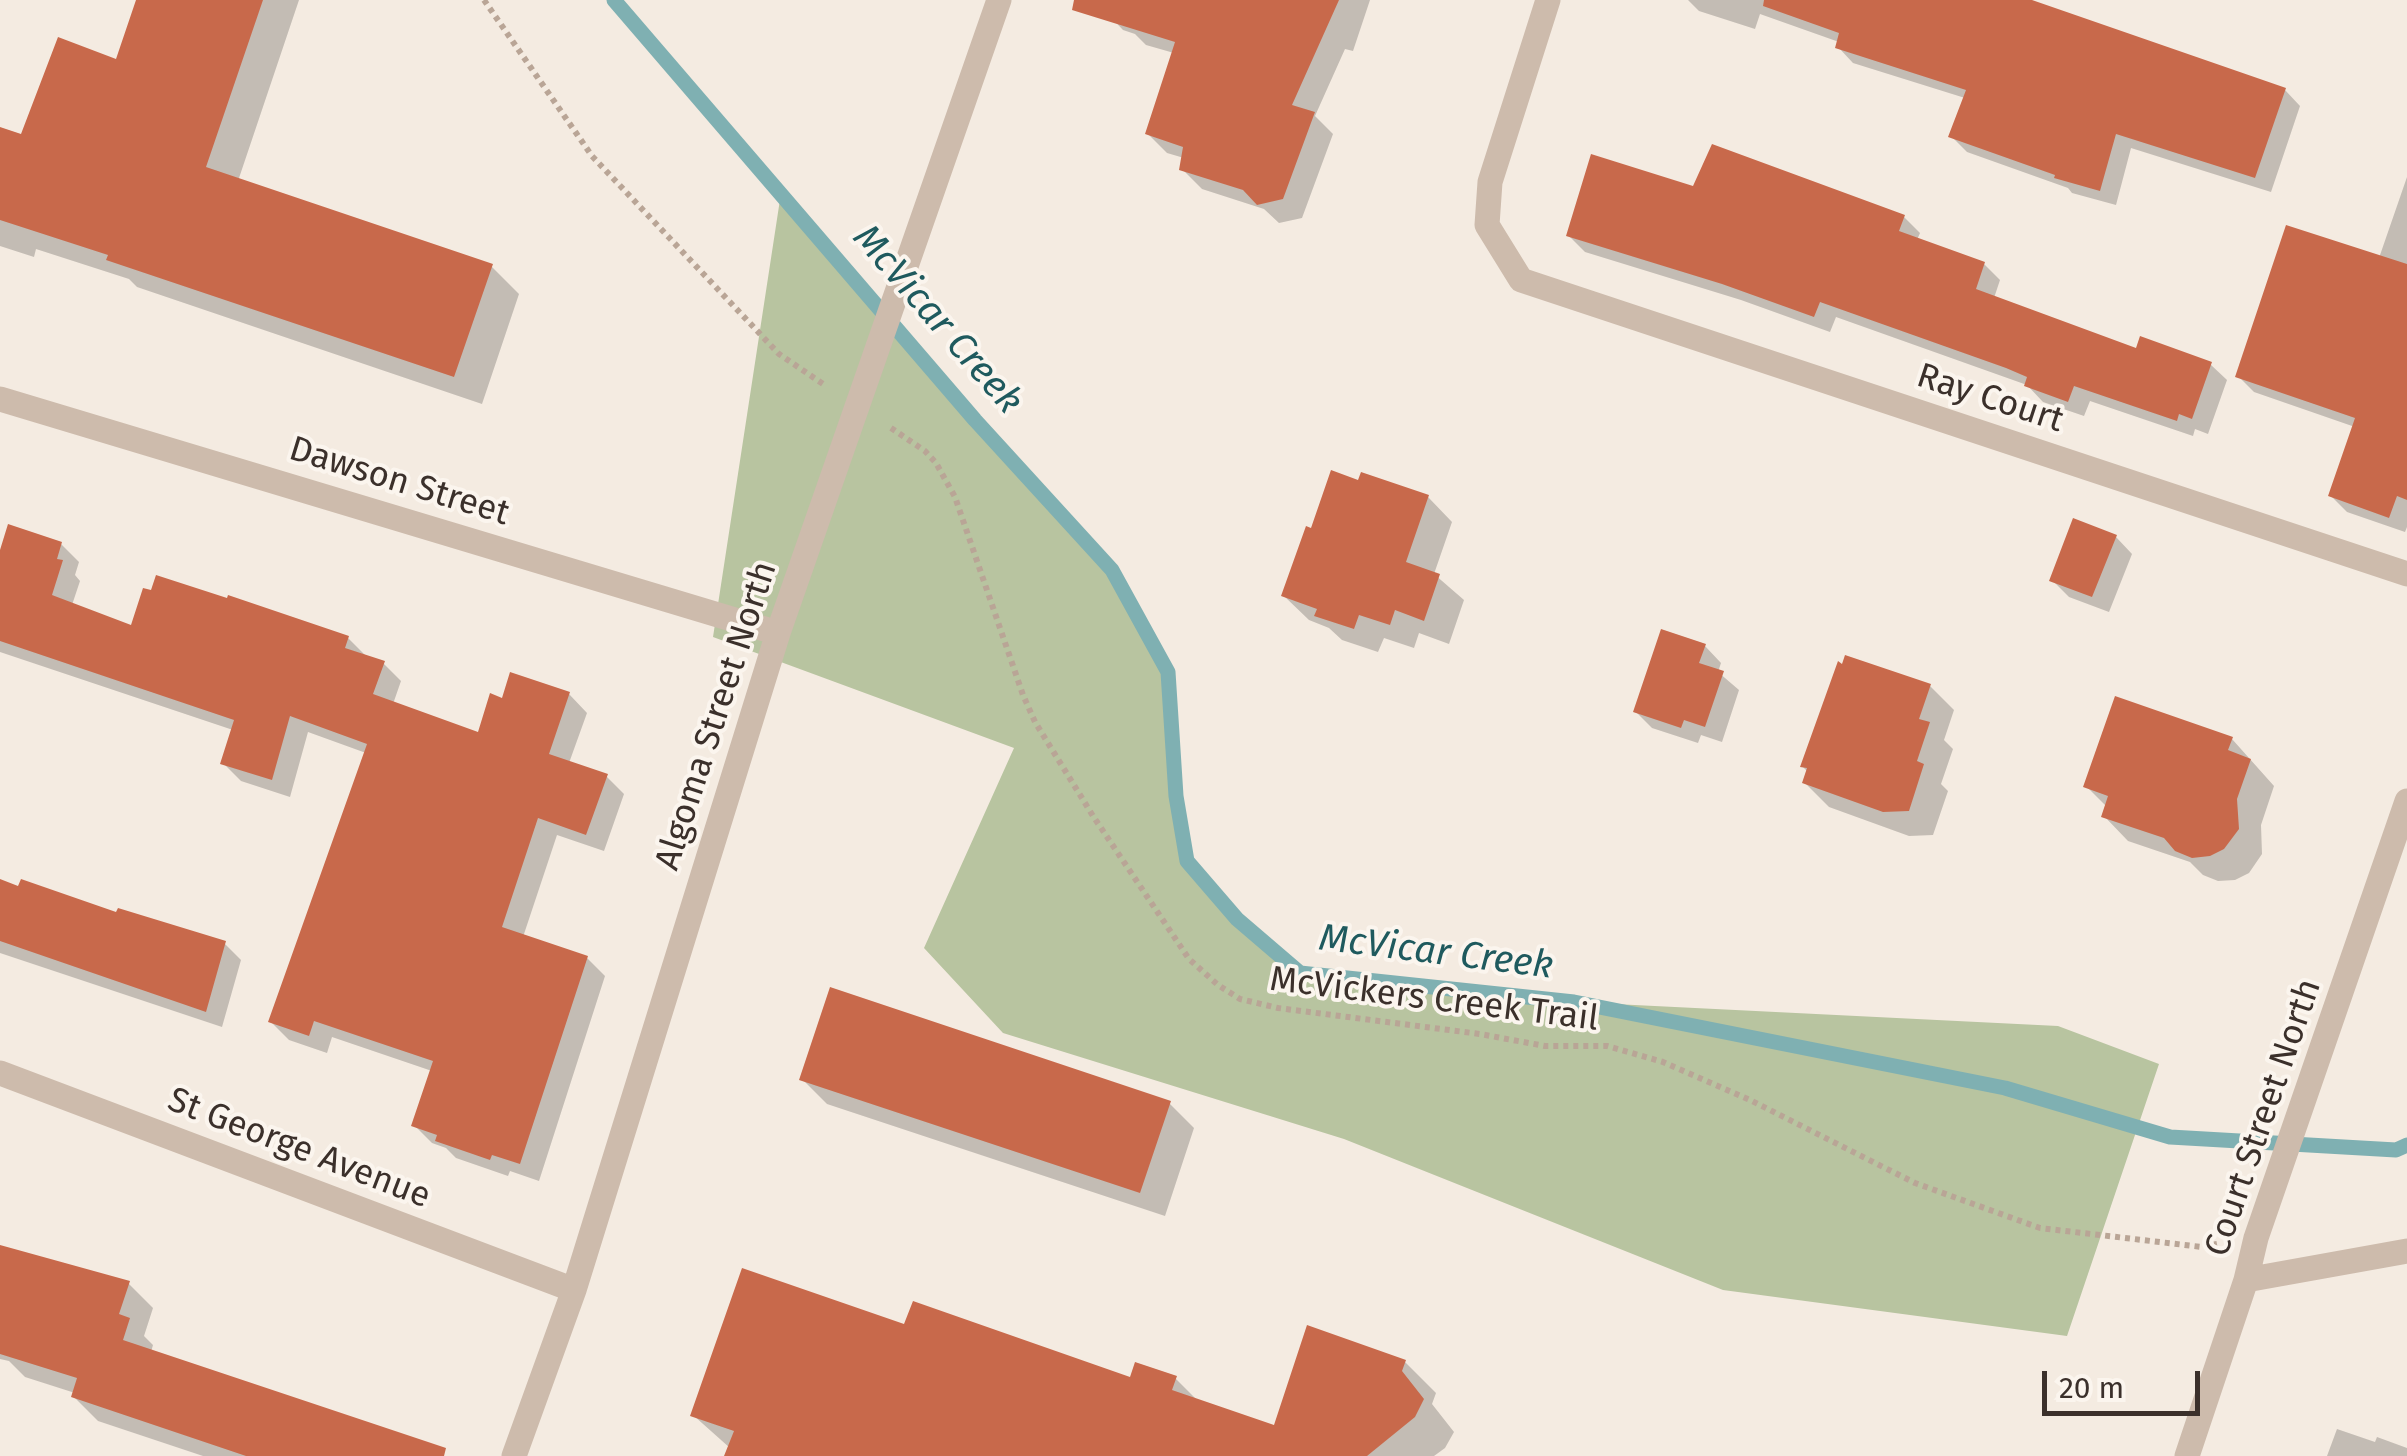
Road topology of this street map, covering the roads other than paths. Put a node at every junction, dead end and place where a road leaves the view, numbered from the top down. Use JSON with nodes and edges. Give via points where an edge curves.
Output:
{"nodes":[{"id":1,"x":998,"y":0,"type":"edge"},
{"id":2,"x":1548,"y":0,"type":"edge"},
{"id":3,"x":0,"y":399,"type":"edge"},
{"id":4,"x":2407,"y":574,"type":"edge"},
{"id":5,"x":778,"y":633,"type":"junction"},
{"id":6,"x":2407,"y":802,"type":"edge"},
{"id":7,"x":0,"y":1073,"type":"edge"},
{"id":8,"x":2407,"y":1251,"type":"edge"},
{"id":9,"x":2246,"y":1280,"type":"junction"},
{"id":10,"x":574,"y":1290,"type":"junction"},
{"id":11,"x":514,"y":1456,"type":"edge"},
{"id":12,"x":2186,"y":1456,"type":"edge"}],
"edges":[{"from":1,"to":5,"type":"street","name":"Algoma Street North"},
{"from":2,"to":4,"type":"street","name":"Ray Court","via":[[1490,182],[1488,225],[1521,280]]},
{"from":3,"to":5,"type":"street","name":"Dawson Street"},
{"from":5,"to":10,"type":"street","name":"Algoma Street North"},
{"from":6,"to":9,"type":"street","name":"Court Street North"},
{"from":7,"to":10,"type":"street","name":"St George Avenue"},
{"from":8,"to":9,"type":"street"},
{"from":9,"to":12,"type":"street","name":"Court Street North"},
{"from":10,"to":11,"type":"street","name":"Algoma Street North"}]}
